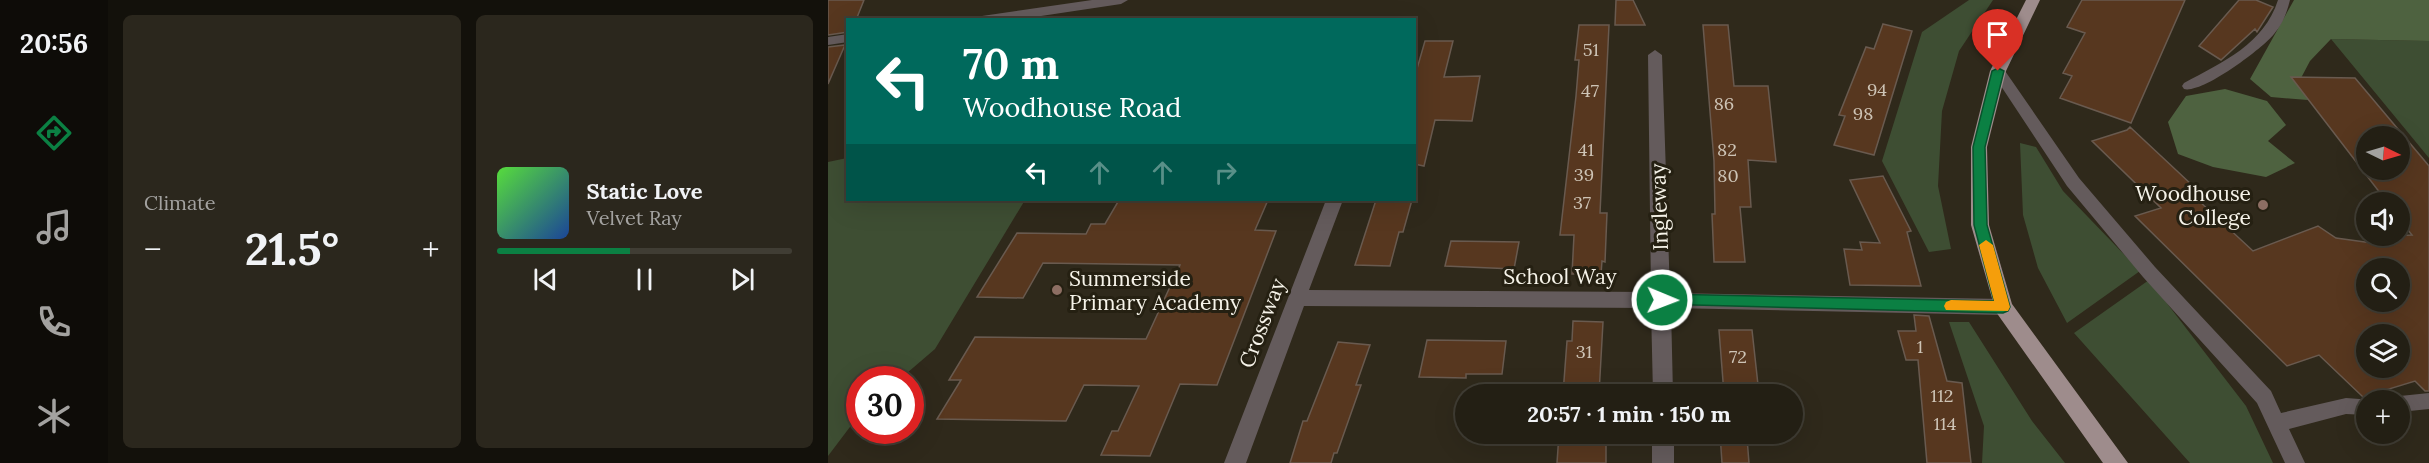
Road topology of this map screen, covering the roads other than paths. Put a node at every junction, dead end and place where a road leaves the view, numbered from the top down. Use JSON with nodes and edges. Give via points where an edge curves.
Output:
{"nodes":[{"id":1,"x":1121,"y":0,"type":"edge"},
{"id":2,"x":2033,"y":0,"type":"edge"},
{"id":3,"x":2284,"y":0,"type":"edge"},
{"id":4,"x":996,"y":18,"type":"edge"},
{"id":5,"x":846,"y":38,"type":"edge"},
{"id":6,"x":828,"y":41,"type":"edge"},
{"id":7,"x":1655,"y":55,"type":"dead end"},
{"id":8,"x":1998,"y":71,"type":"junction"},
{"id":9,"x":2189,"y":86,"type":"dead end"},
{"id":10,"x":1334,"y":201,"type":"edge"},
{"id":11,"x":1297,"y":298,"type":"junction"},
{"id":12,"x":1662,"y":300,"type":"junction"},
{"id":13,"x":2003,"y":307,"type":"junction"},
{"id":14,"x":1663,"y":384,"type":"edge"},
{"id":15,"x":2429,"y":400,"type":"edge"},
{"id":16,"x":2410,"y":403,"type":"edge"},
{"id":17,"x":2356,"y":406,"type":"edge"},
{"id":18,"x":2276,"y":423,"type":"junction"},
{"id":19,"x":1663,"y":444,"type":"edge"},
{"id":20,"x":1235,"y":463,"type":"edge"},
{"id":21,"x":1663,"y":463,"type":"edge"},
{"id":22,"x":2117,"y":463,"type":"edge"},
{"id":23,"x":2295,"y":463,"type":"edge"}],
"edges":[{"from":1,"to":4,"type":"street"},
{"from":2,"to":8,"type":"main road"},
{"from":3,"to":9,"type":"lane","via":[[2281,16],[2248,53]]},
{"from":5,"to":6,"type":"street"},
{"from":7,"to":12,"type":"street","name":"Ingleway"},
{"from":8,"to":13,"type":"main road","via":[[1979,147],[1980,225]]},
{"from":8,"to":18,"type":"lane","via":[[2073,182],[2264,397]]},
{"from":10,"to":11,"type":"street","name":"Crossway"},
{"from":11,"to":12,"type":"street","name":"School Way"},
{"from":11,"to":20,"type":"street","name":"Crossway"},
{"from":12,"to":13,"type":"street","name":"School Way"},
{"from":12,"to":14,"type":"street","name":"Ingleway"},
{"from":13,"to":22,"type":"main road"},
{"from":15,"to":16,"type":"lane"},
{"from":17,"to":18,"type":"lane"},
{"from":18,"to":23,"type":"lane"},
{"from":19,"to":21,"type":"street"}]}
